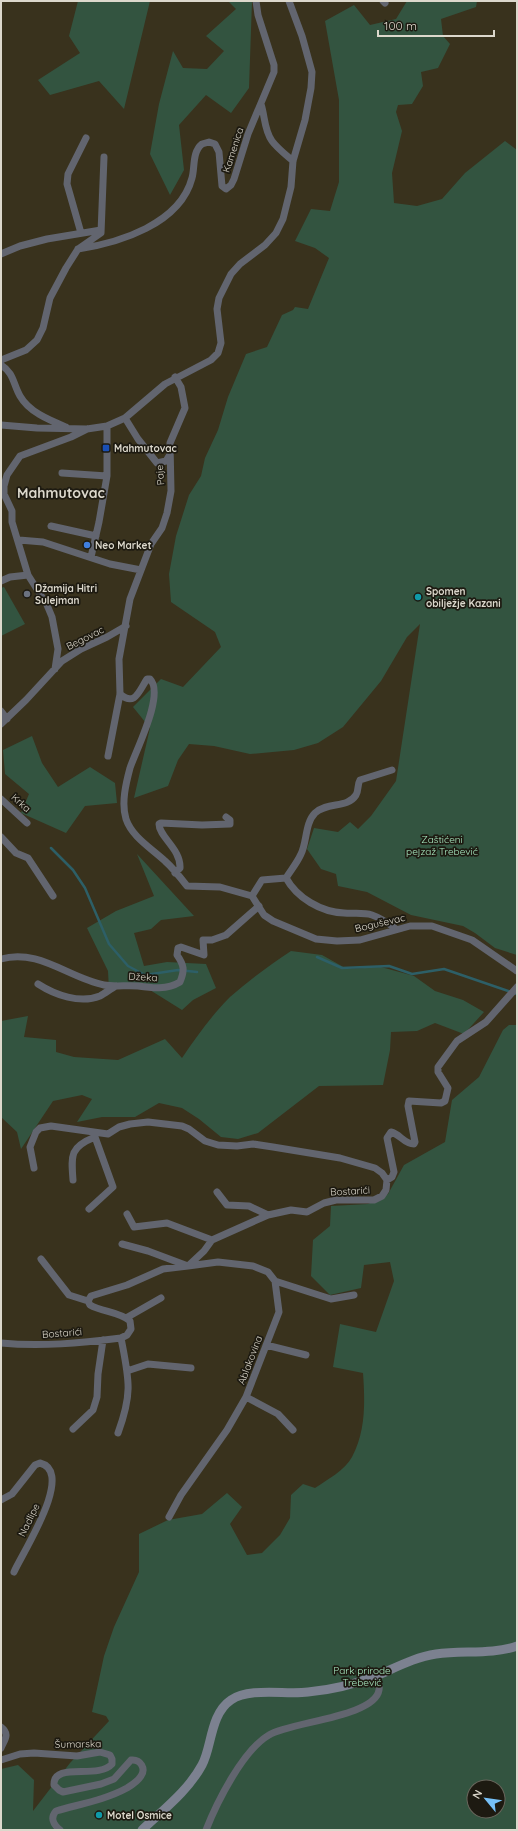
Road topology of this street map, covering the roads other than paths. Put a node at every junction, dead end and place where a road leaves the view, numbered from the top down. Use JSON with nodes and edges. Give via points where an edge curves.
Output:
{"nodes":[{"id":1,"x":256,"y":1,"type":"edge"},
{"id":2,"x":289,"y":1,"type":"edge"},
{"id":3,"x":261,"y":104,"type":"junction"},
{"id":4,"x":86,"y":138,"type":"dead end"},
{"id":5,"x":104,"y":157,"type":"dead end"},
{"id":6,"x":293,"y":161,"type":"junction"},
{"id":7,"x":101,"y":230,"type":"junction"},
{"id":8,"x":81,"y":233,"type":"junction"},
{"id":9,"x":78,"y":249,"type":"junction"},
{"id":10,"x":1,"y":254,"type":"edge"},
{"id":11,"x":1,"y":360,"type":"edge"},
{"id":12,"x":1,"y":365,"type":"edge"},
{"id":13,"x":175,"y":377,"type":"junction"},
{"id":14,"x":125,"y":418,"type":"junction"},
{"id":15,"x":1,"y":425,"type":"edge"},
{"id":16,"x":107,"y":426,"type":"junction"},
{"id":17,"x":68,"y":428,"type":"junction"},
{"id":18,"x":87,"y":429,"type":"junction"},
{"id":19,"x":169,"y":456,"type":"junction"},
{"id":20,"x":62,"y":473,"type":"dead end"},
{"id":21,"x":107,"y":476,"type":"junction"},
{"id":22,"x":3,"y":491,"type":"edge"},
{"id":23,"x":51,"y":526,"type":"dead end"},
{"id":24,"x":96,"y":536,"type":"junction"},
{"id":25,"x":18,"y":540,"type":"junction"},
{"id":26,"x":91,"y":557,"type":"junction"},
{"id":27,"x":141,"y":570,"type":"junction"},
{"id":28,"x":28,"y":575,"type":"junction"},
{"id":29,"x":1,"y":581,"type":"edge"},
{"id":30,"x":126,"y":626,"type":"junction"},
{"id":31,"x":55,"y":669,"type":"junction"},
{"id":32,"x":120,"y":694,"type":"junction"},
{"id":33,"x":1,"y":711,"type":"edge"},
{"id":34,"x":4,"y":721,"type":"edge"},
{"id":35,"x":108,"y":756,"type":"dead end"},
{"id":36,"x":392,"y":770,"type":"dead end"},
{"id":37,"x":1,"y":799,"type":"edge"},
{"id":38,"x":226,"y":818,"type":"dead end"},
{"id":39,"x":27,"y":823,"type":"dead end"},
{"id":40,"x":1,"y":837,"type":"edge"},
{"id":41,"x":175,"y":873,"type":"junction"},
{"id":42,"x":286,"y":878,"type":"junction"},
{"id":43,"x":53,"y":896,"type":"dead end"},
{"id":44,"x":252,"y":896,"type":"junction"},
{"id":45,"x":259,"y":906,"type":"junction"},
{"id":46,"x":396,"y":929,"type":"junction"},
{"id":47,"x":1,"y":959,"type":"edge"},
{"id":48,"x":517,"y":971,"type":"edge"},
{"id":49,"x":38,"y":984,"type":"dead end"},
{"id":50,"x":116,"y":986,"type":"junction"},
{"id":51,"x":517,"y":987,"type":"edge"},
{"id":52,"x":94,"y":1134,"type":"junction"},
{"id":53,"x":34,"y":1168,"type":"dead end"},
{"id":54,"x":73,"y":1180,"type":"dead end"},
{"id":55,"x":387,"y":1180,"type":"junction"},
{"id":56,"x":217,"y":1192,"type":"dead end"},
{"id":57,"x":89,"y":1209,"type":"dead end"},
{"id":58,"x":127,"y":1214,"type":"dead end"},
{"id":59,"x":268,"y":1215,"type":"junction"},
{"id":60,"x":212,"y":1240,"type":"junction"},
{"id":61,"x":122,"y":1244,"type":"dead end"},
{"id":62,"x":41,"y":1259,"type":"dead end"},
{"id":63,"x":188,"y":1266,"type":"junction"},
{"id":64,"x":275,"y":1281,"type":"junction"},
{"id":65,"x":354,"y":1295,"type":"dead end"},
{"id":66,"x":161,"y":1298,"type":"dead end"},
{"id":67,"x":88,"y":1301,"type":"junction"},
{"id":68,"x":126,"y":1318,"type":"junction"},
{"id":69,"x":120,"y":1338,"type":"junction"},
{"id":70,"x":103,"y":1340,"type":"junction"},
{"id":71,"x":2,"y":1343,"type":"edge"},
{"id":72,"x":266,"y":1345,"type":"junction"},
{"id":73,"x":306,"y":1355,"type":"dead end"},
{"id":74,"x":191,"y":1368,"type":"dead end"},
{"id":75,"x":127,"y":1371,"type":"junction"},
{"id":76,"x":246,"y":1397,"type":"junction"},
{"id":77,"x":73,"y":1429,"type":"dead end"},
{"id":78,"x":293,"y":1430,"type":"dead end"},
{"id":79,"x":118,"y":1433,"type":"dead end"},
{"id":80,"x":1,"y":1500,"type":"edge"},
{"id":81,"x":169,"y":1517,"type":"dead end"},
{"id":82,"x":14,"y":1572,"type":"dead end"},
{"id":83,"x":517,"y":1646,"type":"edge"},
{"id":84,"x":376,"y":1676,"type":"junction"},
{"id":85,"x":1,"y":1727,"type":"edge"},
{"id":86,"x":1,"y":1748,"type":"edge"},
{"id":87,"x":1,"y":1760,"type":"edge"},
{"id":88,"x":60,"y":1830,"type":"edge"},
{"id":89,"x":142,"y":1830,"type":"edge"},
{"id":90,"x":206,"y":1830,"type":"edge"}],
"edges":[{"from":1,"to":3,"type":"street","name":"Kamenica","via":[[274,66],[273,76]]},
{"from":2,"to":6,"type":"street","via":[[312,72],[305,120]]},
{"from":3,"to":6,"type":"street","via":[[272,142]]},
{"from":3,"to":9,"type":"street","name":"Kamenica","via":[[248,134],[234,179],[228,188],[223,188],[220,182],[217,147],[209,142],[202,144],[196,151],[192,178],[179,204],[148,227],[125,239]]},
{"from":4,"to":8,"type":"street","via":[[68,174],[67,184]]},
{"from":5,"to":7,"type":"street"},
{"from":6,"to":13,"type":"street","via":[[291,187],[284,219],[265,245],[231,274],[219,298],[221,343],[218,353],[211,360]]},
{"from":7,"to":8,"type":"street"},
{"from":7,"to":9,"type":"street"},
{"from":8,"to":10,"type":"street","via":[[20,246]]},
{"from":9,"to":11,"type":"street","via":[[50,298],[43,328],[37,340],[26,350]]},
{"from":12,"to":17,"type":"street","via":[[9,370],[26,405],[49,420]]},
{"from":13,"to":14,"type":"street"},
{"from":13,"to":19,"type":"street","name":"Paje","via":[[181,387],[185,408],[170,442]]},
{"from":14,"to":16,"type":"street"},
{"from":14,"to":19,"type":"street","via":[[157,463],[166,461]]},
{"from":15,"to":17,"type":"street"},
{"from":16,"to":18,"type":"street"},
{"from":16,"to":21,"type":"street"},
{"from":17,"to":18,"type":"street"},
{"from":18,"to":22,"type":"street","via":[[20,456],[7,475]]},
{"from":19,"to":27,"type":"street","name":"Paje","via":[[171,491],[167,513],[162,528],[150,544]]},
{"from":20,"to":21,"type":"street"},
{"from":21,"to":24,"type":"street"},
{"from":22,"to":25,"type":"street","via":[[12,512],[12,522]]},
{"from":23,"to":24,"type":"street"},
{"from":24,"to":26,"type":"street"},
{"from":25,"to":26,"type":"street","via":[[43,542]]},
{"from":25,"to":28,"type":"street"},
{"from":26,"to":27,"type":"street"},
{"from":27,"to":30,"type":"street","name":"Paje","via":[[130,599]]},
{"from":28,"to":29,"type":"street"},
{"from":28,"to":31,"type":"street","via":[[52,617],[58,649]]},
{"from":30,"to":31,"type":"street","name":"Begovac","via":[[72,654]]},
{"from":30,"to":32,"type":"street","name":"Paje","via":[[118,659]]},
{"from":31,"to":34,"type":"street","name":"Begovac"},
{"from":32,"to":35,"type":"street","name":"Paje"},
{"from":32,"to":41,"type":"street","via":[[130,699],[138,694],[147,680],[150,679],[153,684],[150,716],[130,768],[124,803],[126,819],[135,834]]},
{"from":33,"to":34,"type":"street"},
{"from":36,"to":42,"type":"street","via":[[360,780],[357,794],[351,801],[331,805],[315,814],[310,822],[302,853]]},
{"from":37,"to":39,"type":"street","name":"Krka"},
{"from":38,"to":41,"type":"street","via":[[230,820],[230,824],[159,824],[159,829],[179,860],[180,868]]},
{"from":40,"to":43,"type":"street","via":[[16,853],[28,858]]},
{"from":41,"to":44,"type":"street","via":[[187,886],[220,888]]},
{"from":42,"to":44,"type":"street","via":[[262,880]]},
{"from":42,"to":46,"type":"street","via":[[295,890],[320,908],[332,912],[370,914],[381,918]]},
{"from":44,"to":45,"type":"street","name":"Boguševac"},
{"from":45,"to":46,"type":"street","name":"Boguševac","via":[[264,915],[273,921],[316,939],[360,940]]},
{"from":45,"to":50,"type":"street","name":"Džeka","via":[[226,935],[212,940],[204,939],[204,955],[178,948],[177,955],[184,971],[180,982],[159,988]]},
{"from":46,"to":48,"type":"street","name":"Boguševac","via":[[432,926],[472,940]]},
{"from":47,"to":50,"type":"street","name":"Džeka","via":[[17,956],[34,959],[105,986]]},
{"from":49,"to":50,"type":"street","via":[[55,993],[85,1000],[100,996]]},
{"from":51,"to":55,"type":"street","name":"Bostarići","via":[[486,1022],[457,1041],[438,1067],[438,1072],[448,1088],[445,1101],[409,1102],[415,1142],[410,1144],[396,1134],[388,1134],[386,1138],[394,1172]]},
{"from":52,"to":53,"type":"street","via":[[50,1126],[40,1128],[30,1147]]},
{"from":52,"to":54,"type":"street","via":[[80,1143],[74,1151],[71,1158]]},
{"from":52,"to":55,"type":"street","via":[[108,1134],[119,1127],[148,1122],[175,1125],[189,1129],[205,1141],[218,1145],[253,1144],[312,1152],[375,1168]]},
{"from":52,"to":57,"type":"street","via":[[113,1187]]},
{"from":55,"to":59,"type":"street","name":"Bostarići","via":[[386,1190],[382,1196],[374,1200],[336,1200],[307,1212],[291,1210]]},
{"from":56,"to":59,"type":"street","via":[[227,1205],[249,1206]]},
{"from":58,"to":60,"type":"street","via":[[134,1227],[167,1223]]},
{"from":59,"to":60,"type":"street","name":"Bostarići"},
{"from":60,"to":63,"type":"street","name":"Bostarići"},
{"from":61,"to":63,"type":"street"},
{"from":62,"to":67,"type":"street","via":[[69,1295]]},
{"from":63,"to":64,"type":"street","via":[[218,1262],[253,1266],[268,1272]]},
{"from":63,"to":67,"type":"street","via":[[163,1269],[127,1285],[95,1294]]},
{"from":64,"to":65,"type":"street","via":[[331,1299]]},
{"from":64,"to":72,"type":"street","name":"Ablakovina","via":[[279,1312]]},
{"from":66,"to":68,"type":"street"},
{"from":67,"to":68,"type":"street","via":[[94,1307]]},
{"from":68,"to":69,"type":"street","via":[[131,1324],[131,1329],[127,1335]]},
{"from":69,"to":70,"type":"street","name":"Bostarići"},
{"from":69,"to":75,"type":"street"},
{"from":70,"to":71,"type":"street","name":"Bostarići","via":[[54,1345]]},
{"from":70,"to":77,"type":"street","via":[[97,1397],[93,1410]]},
{"from":72,"to":73,"type":"street"},
{"from":72,"to":76,"type":"street","name":"Ablakovina"},
{"from":74,"to":75,"type":"street","via":[[148,1364]]},
{"from":75,"to":79,"type":"street","via":[[129,1395]]},
{"from":76,"to":78,"type":"street","via":[[278,1414]]},
{"from":76,"to":81,"type":"street","name":"Ablakovina"},
{"from":80,"to":82,"type":"street","name":"Nadlipe","via":[[12,1494],[35,1465],[40,1463],[48,1467],[52,1474],[46,1508]]},
{"from":83,"to":84,"type":"main road","via":[[502,1651],[436,1654]]},
{"from":84,"to":89,"type":"main road","via":[[341,1687],[308,1692],[245,1694],[230,1700],[218,1716],[202,1765],[179,1795]]},
{"from":84,"to":90,"type":"street","via":[[379,1692],[362,1707],[340,1716],[270,1734],[257,1743],[229,1784]]},
{"from":85,"to":86,"type":"street","via":[[7,1735]]},
{"from":87,"to":88,"type":"street","name":"Šumarska","via":[[34,1753],[77,1756],[100,1752],[110,1755],[112,1764],[103,1770],[67,1771],[58,1774],[54,1785],[63,1792],[114,1779],[131,1760],[142,1765],[141,1777],[128,1787],[101,1799],[56,1811],[52,1819]]}]}
